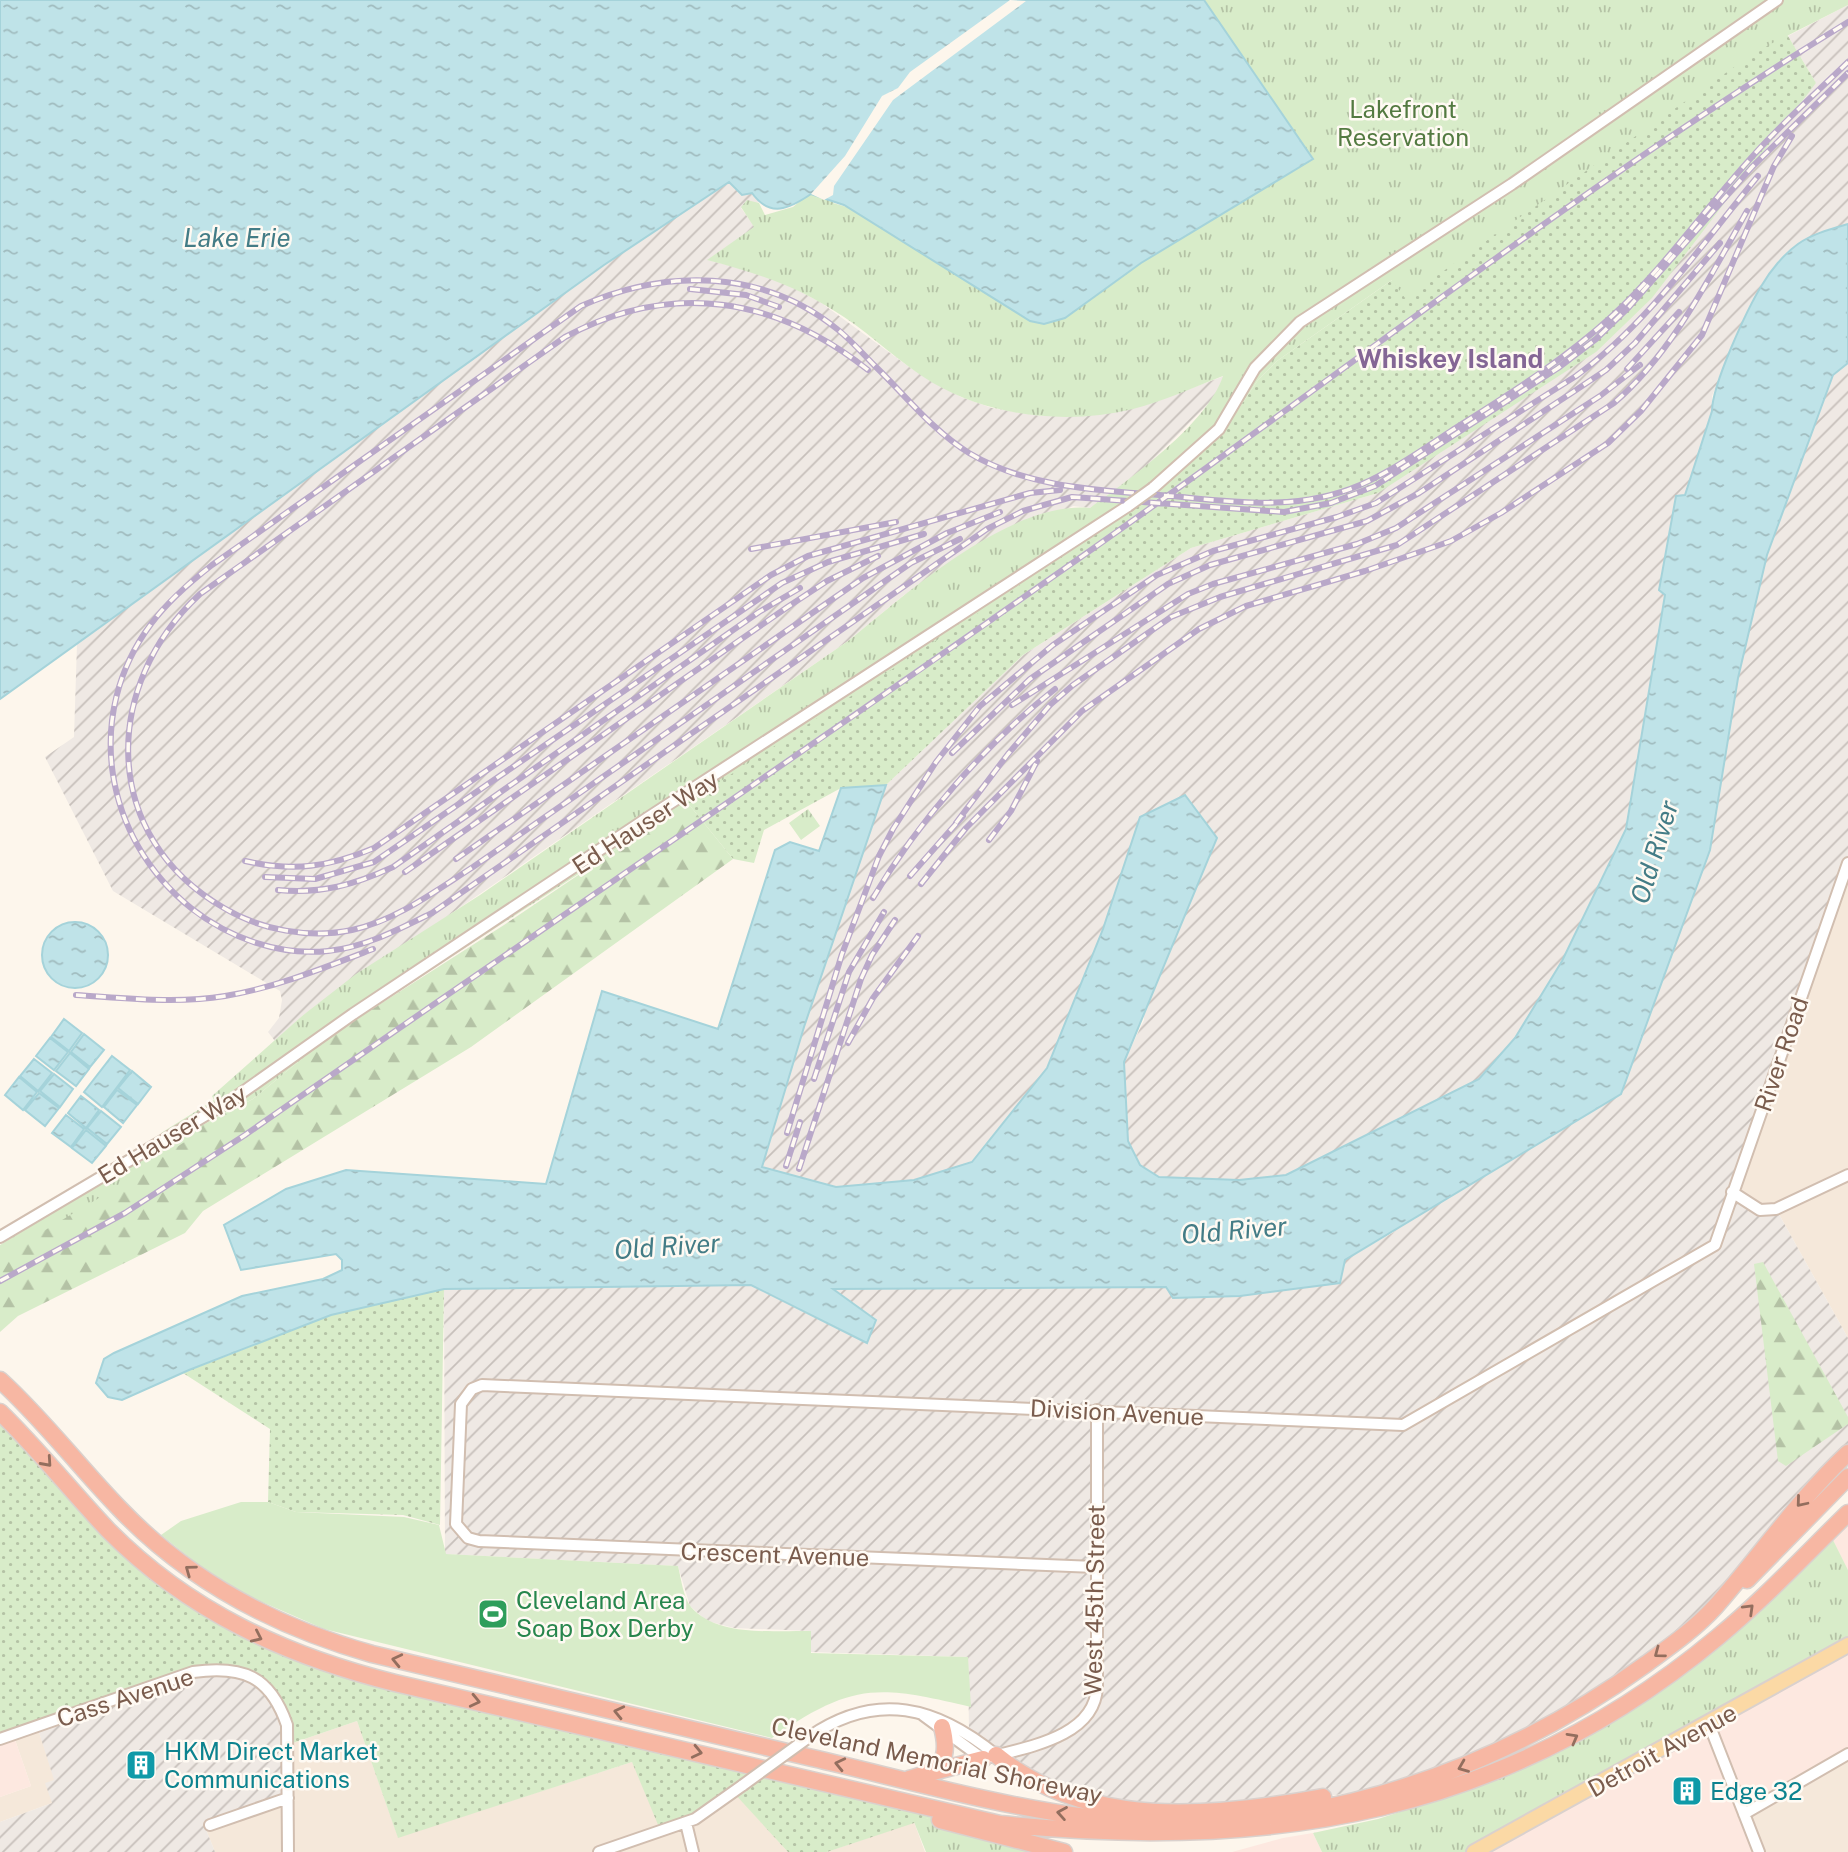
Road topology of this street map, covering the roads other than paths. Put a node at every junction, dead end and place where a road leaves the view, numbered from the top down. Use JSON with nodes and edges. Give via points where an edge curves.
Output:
{"nodes":[{"id":1,"x":1777,"y":0,"type":"edge"},
{"id":2,"x":1848,"y":863,"type":"edge"},
{"id":3,"x":1848,"y":1175,"type":"edge"},
{"id":4,"x":1732,"y":1192,"type":"junction"},
{"id":5,"x":0,"y":1237,"type":"edge"},
{"id":6,"x":1715,"y":1245,"type":"joint"},
{"id":7,"x":0,"y":1380,"type":"edge"},
{"id":8,"x":1097,"y":1410,"type":"junction"},
{"id":9,"x":0,"y":1412,"type":"edge"},
{"id":10,"x":1848,"y":1453,"type":"edge"},
{"id":11,"x":1848,"y":1477,"type":"edge"},
{"id":12,"x":1848,"y":1489,"type":"edge"},
{"id":13,"x":1848,"y":1513,"type":"edge"},
{"id":14,"x":460,"y":1529,"type":"joint"},
{"id":15,"x":1095,"y":1567,"type":"junction"},
{"id":16,"x":1769,"y":1589,"type":"junction"},
{"id":17,"x":1712,"y":1610,"type":"junction"},
{"id":18,"x":1848,"y":1645,"type":"edge"},
{"id":19,"x":923,"y":1715,"type":"junction"},
{"id":20,"x":1709,"y":1724,"type":"junction"},
{"id":21,"x":942,"y":1727,"type":"junction"},
{"id":22,"x":0,"y":1739,"type":"edge"},
{"id":23,"x":1848,"y":1754,"type":"edge"},
{"id":24,"x":990,"y":1757,"type":"junction"},
{"id":25,"x":933,"y":1773,"type":"junction"},
{"id":26,"x":907,"y":1780,"type":"junction"},
{"id":27,"x":1419,"y":1783,"type":"junction"},
{"id":28,"x":872,"y":1795,"type":"junction"},
{"id":29,"x":288,"y":1798,"type":"junction"},
{"id":30,"x":1744,"y":1814,"type":"junction"},
{"id":31,"x":686,"y":1823,"type":"junction"},
{"id":32,"x":209,"y":1825,"type":"dead end"},
{"id":33,"x":288,"y":1852,"type":"edge"},
{"id":34,"x":599,"y":1852,"type":"edge"},
{"id":35,"x":693,"y":1852,"type":"edge"},
{"id":36,"x":1064,"y":1852,"type":"edge"},
{"id":37,"x":1474,"y":1852,"type":"edge"},
{"id":38,"x":1759,"y":1852,"type":"edge"}],
"edges":[{"from":1,"to":5,"type":"street","name":"Ed Hauser Way","bridge":true,"via":[[1512,184],[1300,322],[1255,368],[1219,429],[1128,506],[649,817],[233,1099]]},
{"from":2,"to":4,"type":"street","name":"River Road"},
{"from":3,"to":4,"type":"street","via":[[1776,1209],[1760,1210]]},
{"from":4,"to":6,"type":"street","name":"River Road"},
{"from":6,"to":8,"type":"street","name":"Division Avenue","via":[[1403,1425]]},
{"from":26,"to":7,"type":"highway","name":"Cleveland Memorial Shoreway","one_way":true,"via":[[372,1654],[283,1624],[218,1589],[158,1545]]},
{"from":8,"to":14,"type":"street","name":"Division Avenue","via":[[482,1385],[472,1389],[461,1404],[456,1524]]},
{"from":8,"to":15,"type":"street","name":"West 45th Street"},
{"from":9,"to":28,"type":"highway","name":"Cleveland Memorial Shoreway","one_way":true,"via":[[138,1558],[201,1605],[269,1642],[376,1678]]},
{"from":10,"to":17,"type":"highway","name":"Cleveland Memorial Shoreway","one_way":true},
{"from":11,"to":17,"type":"highway","via":[[1764,1566]]},
{"from":12,"to":16,"type":"highway","via":[[1805,1534]]},
{"from":13,"to":16,"type":"highway","name":"Cleveland Memorial Shoreway"},
{"from":14,"to":15,"type":"street","name":"Crescent Avenue","via":[[478,1541]]},
{"from":15,"to":24,"type":"street","name":"West 45th Street","via":[[1097,1687],[1093,1706],[1066,1732]]},
{"from":28,"to":16,"type":"highway","name":"Cleveland Memorial Shoreway","one_way":true,"via":[[1093,1840],[1208,1845],[1277,1840],[1355,1825],[1467,1790],[1587,1731],[1722,1634]]},
{"from":17,"to":27,"type":"highway","name":"Cleveland Memorial Shoreway","one_way":true,"via":[[1649,1661],[1571,1713],[1505,1748]]},
{"from":18,"to":20,"type":"main road","name":"Detroit Avenue"},
{"from":19,"to":21,"type":"street"},
{"from":19,"to":24,"type":"street","via":[[956,1725]]},
{"from":19,"to":31,"type":"street","bridge":true,"via":[[859,1712],[831,1723]]},
{"from":20,"to":30,"type":"street"},
{"from":20,"to":37,"type":"main road","name":"Detroit Avenue"},
{"from":21,"to":24,"type":"street"},
{"from":21,"to":25,"type":"highway","via":[[946,1750]]},
{"from":22,"to":29,"type":"street","name":"Cass Avenue","via":[[194,1672],[219,1668],[247,1674],[269,1689],[281,1707],[287,1725]]},
{"from":23,"to":30,"type":"street"},
{"from":24,"to":25,"type":"highway"},
{"from":24,"to":27,"type":"highway","via":[[1062,1795],[1142,1810],[1254,1808]]},
{"from":25,"to":26,"type":"highway"},
{"from":27,"to":26,"type":"highway","name":"Cleveland Memorial Shoreway","one_way":true,"via":[[1292,1814],[1181,1823],[1069,1814]]},
{"from":28,"to":36,"type":"highway","via":[[964,1827]]},
{"from":29,"to":32,"type":"street"},
{"from":29,"to":33,"type":"street"},
{"from":30,"to":38,"type":"street"},
{"from":31,"to":34,"type":"street"},
{"from":31,"to":35,"type":"street"}]}
